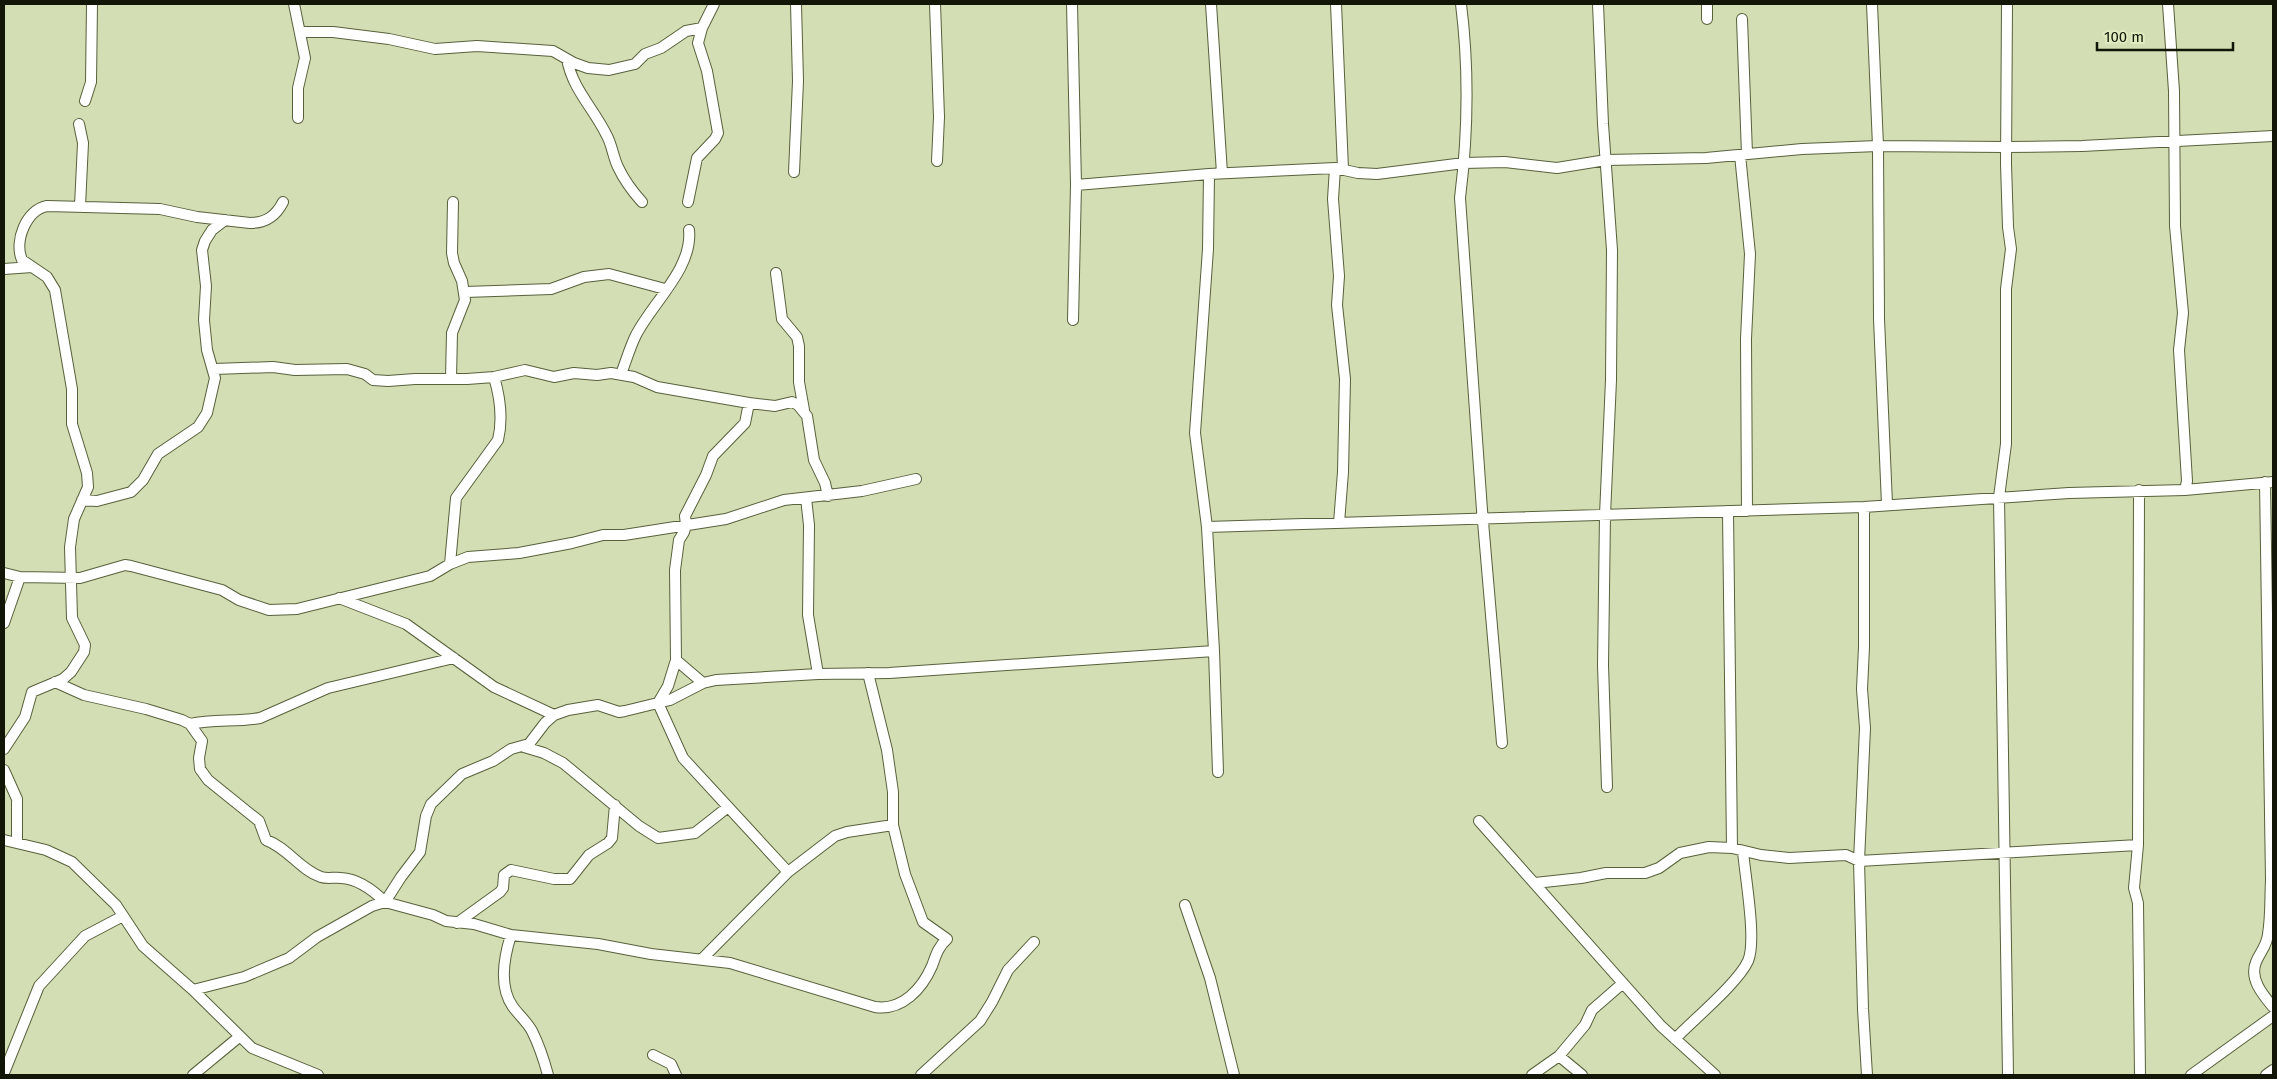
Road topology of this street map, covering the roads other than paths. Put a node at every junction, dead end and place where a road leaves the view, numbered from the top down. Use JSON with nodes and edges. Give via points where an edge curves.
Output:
{"nodes":[{"id":1,"x":92,"y":4,"type":"edge"},
{"id":2,"x":294,"y":4,"type":"edge"},
{"id":3,"x":714,"y":4,"type":"edge"},
{"id":4,"x":796,"y":4,"type":"edge"},
{"id":5,"x":935,"y":4,"type":"edge"},
{"id":6,"x":1072,"y":4,"type":"edge"},
{"id":7,"x":1211,"y":4,"type":"edge"},
{"id":8,"x":1336,"y":4,"type":"edge"},
{"id":9,"x":1461,"y":4,"type":"edge"},
{"id":10,"x":1598,"y":4,"type":"edge"},
{"id":11,"x":1707,"y":4,"type":"edge"},
{"id":12,"x":1872,"y":4,"type":"edge"},
{"id":13,"x":2007,"y":4,"type":"edge"},
{"id":14,"x":2168,"y":4,"type":"edge"},
{"id":15,"x":1707,"y":19,"type":"dead end"},
{"id":16,"x":1742,"y":19,"type":"dead end"},
{"id":17,"x":702,"y":28,"type":"junction"},
{"id":18,"x":301,"y":32,"type":"junction"},
{"id":19,"x":567,"y":59,"type":"junction"},
{"id":20,"x":85,"y":101,"type":"dead end"},
{"id":21,"x":298,"y":118,"type":"dead end"},
{"id":22,"x":79,"y":124,"type":"dead end"},
{"id":23,"x":2273,"y":136,"type":"edge"},
{"id":24,"x":2174,"y":140,"type":"junction"},
{"id":25,"x":1878,"y":146,"type":"junction"},
{"id":26,"x":2006,"y":147,"type":"junction"},
{"id":27,"x":1744,"y":154,"type":"junction"},
{"id":28,"x":1606,"y":160,"type":"junction"},
{"id":29,"x":936,"y":161,"type":"dead end"},
{"id":30,"x":1464,"y":163,"type":"junction"},
{"id":31,"x":1339,"y":168,"type":"junction"},
{"id":32,"x":794,"y":172,"type":"dead end"},
{"id":33,"x":1222,"y":173,"type":"junction"},
{"id":34,"x":1210,"y":174,"type":"junction"},
{"id":35,"x":1076,"y":185,"type":"junction"},
{"id":36,"x":283,"y":202,"type":"dead end"},
{"id":37,"x":453,"y":202,"type":"dead end"},
{"id":38,"x":642,"y":202,"type":"dead end"},
{"id":39,"x":688,"y":202,"type":"dead end"},
{"id":40,"x":80,"y":206,"type":"junction"},
{"id":41,"x":225,"y":220,"type":"junction"},
{"id":42,"x":689,"y":230,"type":"dead end"},
{"id":43,"x":32,"y":268,"type":"junction"},
{"id":44,"x":4,"y":269,"type":"edge"},
{"id":45,"x":776,"y":273,"type":"dead end"},
{"id":46,"x":665,"y":289,"type":"junction"},
{"id":47,"x":465,"y":292,"type":"junction"},
{"id":48,"x":1073,"y":320,"type":"dead end"},
{"id":49,"x":214,"y":369,"type":"junction"},
{"id":50,"x":621,"y":374,"type":"junction"},
{"id":51,"x":494,"y":377,"type":"junction"},
{"id":52,"x":451,"y":378,"type":"junction"},
{"id":53,"x":749,"y":403,"type":"junction"},
{"id":54,"x":804,"y":411,"type":"junction"},
{"id":55,"x":916,"y":479,"type":"dead end"},
{"id":56,"x":2269,"y":482,"type":"edge"},
{"id":57,"x":2139,"y":490,"type":"junction"},
{"id":58,"x":2185,"y":490,"type":"junction"},
{"id":59,"x":828,"y":496,"type":"junction"},
{"id":60,"x":806,"y":498,"type":"junction"},
{"id":61,"x":1999,"y":498,"type":"junction"},
{"id":62,"x":82,"y":500,"type":"junction"},
{"id":63,"x":1887,"y":504,"type":"junction"},
{"id":64,"x":1864,"y":507,"type":"junction"},
{"id":65,"x":1747,"y":510,"type":"junction"},
{"id":66,"x":1728,"y":511,"type":"junction"},
{"id":67,"x":1605,"y":515,"type":"junction"},
{"id":68,"x":1483,"y":518,"type":"junction"},
{"id":69,"x":1339,"y":522,"type":"junction"},
{"id":70,"x":686,"y":525,"type":"junction"},
{"id":71,"x":1207,"y":527,"type":"junction"},
{"id":72,"x":450,"y":564,"type":"junction"},
{"id":73,"x":4,"y":573,"type":"edge"},
{"id":74,"x":20,"y":577,"type":"junction"},
{"id":75,"x":70,"y":578,"type":"junction"},
{"id":76,"x":339,"y":598,"type":"junction"},
{"id":77,"x":4,"y":623,"type":"edge"},
{"id":78,"x":1214,"y":651,"type":"junction"},
{"id":79,"x":454,"y":658,"type":"junction"},
{"id":80,"x":676,"y":660,"type":"junction"},
{"id":81,"x":868,"y":673,"type":"junction"},
{"id":82,"x":818,"y":674,"type":"junction"},
{"id":83,"x":55,"y":682,"type":"junction"},
{"id":84,"x":703,"y":683,"type":"junction"},
{"id":85,"x":658,"y":704,"type":"junction"},
{"id":86,"x":554,"y":715,"type":"junction"},
{"id":87,"x":190,"y":724,"type":"junction"},
{"id":88,"x":1502,"y":743,"type":"dead end"},
{"id":89,"x":524,"y":746,"type":"junction"},
{"id":90,"x":4,"y":749,"type":"edge"},
{"id":91,"x":4,"y":770,"type":"edge"},
{"id":92,"x":1218,"y":772,"type":"dead end"},
{"id":93,"x":1608,"y":787,"type":"dead end"},
{"id":94,"x":615,"y":805,"type":"junction"},
{"id":95,"x":728,"y":807,"type":"junction"},
{"id":96,"x":1479,"y":821,"type":"dead end"},
{"id":97,"x":893,"y":825,"type":"junction"},
{"id":98,"x":4,"y":840,"type":"edge"},
{"id":99,"x":17,"y":843,"type":"junction"},
{"id":100,"x":2138,"y":845,"type":"junction"},
{"id":101,"x":1732,"y":848,"type":"junction"},
{"id":102,"x":1743,"y":851,"type":"junction"},
{"id":103,"x":2005,"y":854,"type":"junction"},
{"id":104,"x":1859,"y":861,"type":"junction"},
{"id":105,"x":788,"y":872,"type":"junction"},
{"id":106,"x":1535,"y":883,"type":"junction"},
{"id":107,"x":385,"y":902,"type":"junction"},
{"id":108,"x":1185,"y":905,"type":"dead end"},
{"id":109,"x":123,"y":916,"type":"junction"},
{"id":110,"x":457,"y":923,"type":"junction"},
{"id":111,"x":511,"y":935,"type":"junction"},
{"id":112,"x":1034,"y":942,"type":"dead end"},
{"id":113,"x":702,"y":958,"type":"junction"},
{"id":114,"x":1623,"y":983,"type":"junction"},
{"id":115,"x":193,"y":990,"type":"junction"},
{"id":116,"x":2273,"y":1007,"type":"edge"},
{"id":117,"x":2273,"y":1016,"type":"edge"},
{"id":118,"x":240,"y":1037,"type":"junction"},
{"id":119,"x":1675,"y":1039,"type":"junction"},
{"id":120,"x":653,"y":1055,"type":"dead end"},
{"id":121,"x":1559,"y":1056,"type":"junction"},
{"id":122,"x":2273,"y":1070,"type":"edge"},
{"id":123,"x":2201,"y":1072,"type":"edge"},
{"id":124,"x":4,"y":1073,"type":"edge"},
{"id":125,"x":193,"y":1075,"type":"edge"},
{"id":126,"x":318,"y":1075,"type":"edge"},
{"id":127,"x":548,"y":1075,"type":"edge"},
{"id":128,"x":676,"y":1075,"type":"edge"},
{"id":129,"x":921,"y":1075,"type":"edge"},
{"id":130,"x":1234,"y":1075,"type":"edge"},
{"id":131,"x":1532,"y":1075,"type":"edge"},
{"id":132,"x":1582,"y":1075,"type":"edge"},
{"id":133,"x":1715,"y":1075,"type":"edge"},
{"id":134,"x":1867,"y":1075,"type":"edge"},
{"id":135,"x":2008,"y":1075,"type":"edge"},
{"id":136,"x":2140,"y":1075,"type":"edge"},
{"id":137,"x":2191,"y":1075,"type":"edge"},
{"id":138,"x":2266,"y":1075,"type":"edge"}],
"edges":[{"from":1,"to":20,"type":"street","via":[[91,82]]},
{"from":2,"to":18,"type":"street"},
{"from":3,"to":17,"type":"street"},
{"from":4,"to":32,"type":"street","via":[[798,81]]},
{"from":5,"to":29,"type":"street","via":[[939,117]]},
{"from":6,"to":35,"type":"street"},
{"from":7,"to":33,"type":"street"},
{"from":8,"to":31,"type":"street"},
{"from":9,"to":30,"type":"street","via":[[1467,93]]},
{"from":10,"to":28,"type":"street"},
{"from":11,"to":15,"type":"street"},
{"from":12,"to":25,"type":"street"},
{"from":13,"to":26,"type":"street"},
{"from":14,"to":24,"type":"street"},
{"from":16,"to":27,"type":"street"},
{"from":17,"to":19,"type":"street","via":[[686,31],[661,48],[645,54],[635,64],[623,68],[598,70]]},
{"from":17,"to":39,"type":"street","via":[[698,43],[708,71],[718,133],[697,158]]},
{"from":18,"to":19,"type":"street","via":[[380,38],[435,50],[476,46],[553,51]]},
{"from":18,"to":21,"type":"street","via":[[305,58],[298,88]]},
{"from":19,"to":38,"type":"street","via":[[576,87],[607,136],[618,167]]},
{"from":22,"to":40,"type":"street","via":[[83,143]]},
{"from":23,"to":24,"type":"street"},
{"from":24,"to":26,"type":"street"},
{"from":24,"to":58,"type":"street","via":[[2175,226],[2183,313],[2179,350]]},
{"from":25,"to":26,"type":"street"},
{"from":25,"to":27,"type":"street"},
{"from":25,"to":63,"type":"street","via":[[1879,318]]},
{"from":26,"to":61,"type":"street","via":[[2011,249],[2006,289],[2006,444]]},
{"from":27,"to":28,"type":"street"},
{"from":27,"to":65,"type":"street","via":[[1750,254],[1746,339]]},
{"from":28,"to":30,"type":"street","via":[[1557,168],[1505,162]]},
{"from":28,"to":67,"type":"street","via":[[1612,250]]},
{"from":30,"to":31,"type":"street","via":[[1377,174]]},
{"from":30,"to":68,"type":"street","via":[[1460,198]]},
{"from":31,"to":33,"type":"street"},
{"from":31,"to":69,"type":"street","via":[[1333,199],[1340,276],[1337,305],[1345,379],[1344,472]]},
{"from":33,"to":34,"type":"street"},
{"from":34,"to":35,"type":"street"},
{"from":34,"to":71,"type":"street","via":[[1208,259],[1195,433]]},
{"from":35,"to":48,"type":"street"},
{"from":36,"to":41,"type":"street","via":[[273,217],[258,223]]},
{"from":37,"to":47,"type":"street","via":[[452,253]]},
{"from":40,"to":41,"type":"street","via":[[160,209]]},
{"from":40,"to":43,"type":"street","via":[[42,207],[30,217],[20,235],[20,247],[22,260]]},
{"from":41,"to":49,"type":"street","via":[[212,230],[202,250],[207,350]]},
{"from":42,"to":46,"type":"street","via":[[691,243],[686,258]]},
{"from":43,"to":44,"type":"street"},
{"from":43,"to":62,"type":"street","via":[[47,277],[55,290],[72,389],[72,424],[88,473],[88,487]]},
{"from":45,"to":54,"type":"street","via":[[782,319],[799,346],[799,382]]},
{"from":46,"to":47,"type":"street","via":[[609,274],[584,277],[551,289]]},
{"from":46,"to":50,"type":"street","via":[[636,334]]},
{"from":47,"to":52,"type":"street","via":[[466,300],[452,333]]},
{"from":49,"to":52,"type":"street","via":[[347,369],[373,380],[388,381]]},
{"from":49,"to":62,"type":"street","via":[[208,413],[198,427],[160,452],[143,480],[131,492],[97,501]]},
{"from":50,"to":51,"type":"street","via":[[574,373],[554,377],[525,370]]},
{"from":50,"to":53,"type":"street","via":[[658,387]]},
{"from":51,"to":52,"type":"street"},
{"from":51,"to":72,"type":"street","via":[[501,429],[498,440],[456,498]]},
{"from":53,"to":54,"type":"street","via":[[775,406],[792,402]]},
{"from":53,"to":70,"type":"street","via":[[748,417],[742,429],[713,456],[685,516]]},
{"from":54,"to":59,"type":"street","via":[[812,436],[814,460]]},
{"from":55,"to":59,"type":"street"},
{"from":56,"to":58,"type":"street"},
{"from":56,"to":116,"type":"street","via":[[2271,880],[2268,936],[2254,968],[2254,978]]},
{"from":57,"to":58,"type":"street"},
{"from":57,"to":61,"type":"street"},
{"from":57,"to":100,"type":"street"},
{"from":59,"to":60,"type":"street"},
{"from":60,"to":70,"type":"street","via":[[770,503],[726,519]]},
{"from":60,"to":82,"type":"street","via":[[810,525],[808,615]]},
{"from":61,"to":63,"type":"street"},
{"from":61,"to":103,"type":"street"},
{"from":62,"to":75,"type":"street","via":[[74,519]]},
{"from":63,"to":64,"type":"street"},
{"from":64,"to":65,"type":"street"},
{"from":64,"to":104,"type":"street","via":[[1862,690],[1865,728]]},
{"from":65,"to":66,"type":"street"},
{"from":66,"to":67,"type":"street"},
{"from":66,"to":101,"type":"street"},
{"from":67,"to":68,"type":"street"},
{"from":67,"to":93,"type":"street","via":[[1603,665]]},
{"from":68,"to":69,"type":"street"},
{"from":68,"to":88,"type":"street"},
{"from":69,"to":71,"type":"street"},
{"from":70,"to":72,"type":"street","via":[[624,536],[603,535],[519,553],[468,557]]},
{"from":70,"to":80,"type":"street","via":[[679,540],[676,570]]},
{"from":71,"to":78,"type":"street"},
{"from":72,"to":76,"type":"street","via":[[430,576]]},
{"from":73,"to":74,"type":"street"},
{"from":74,"to":75,"type":"street"},
{"from":74,"to":77,"type":"street"},
{"from":75,"to":76,"type":"street","via":[[90,576],[125,565],[222,590],[254,606],[283,611]]},
{"from":75,"to":83,"type":"street","via":[[72,618],[85,645],[84,652],[71,672]]},
{"from":76,"to":79,"type":"street","via":[[406,624]]},
{"from":78,"to":81,"type":"street"},
{"from":78,"to":92,"type":"street"},
{"from":79,"to":86,"type":"street","via":[[494,687]]},
{"from":79,"to":87,"type":"street","via":[[328,688],[260,718],[205,720]]},
{"from":80,"to":84,"type":"street"},
{"from":80,"to":85,"type":"street"},
{"from":81,"to":82,"type":"street"},
{"from":81,"to":97,"type":"street","via":[[887,750],[893,792]]},
{"from":82,"to":84,"type":"street"},
{"from":83,"to":87,"type":"street","via":[[84,695],[146,709]]},
{"from":83,"to":90,"type":"street","via":[[32,692],[25,717]]},
{"from":84,"to":85,"type":"street"},
{"from":85,"to":86,"type":"street","via":[[618,712],[598,705]]},
{"from":85,"to":95,"type":"street","via":[[683,758]]},
{"from":86,"to":89,"type":"street","via":[[534,740]]},
{"from":87,"to":107,"type":"street","via":[[202,741],[200,769],[208,780],[259,821],[266,840],[281,846],[310,871],[322,877],[344,878],[369,888]]},
{"from":89,"to":94,"type":"street","via":[[563,763]]},
{"from":89,"to":107,"type":"street","via":[[511,749],[493,761],[462,774],[431,804],[420,852]]},
{"from":91,"to":99,"type":"street","via":[[17,799]]},
{"from":94,"to":95,"type":"street","via":[[652,836],[663,838],[695,833]]},
{"from":94,"to":110,"type":"street","via":[[612,838],[586,858],[574,876],[565,880],[511,870],[504,875],[500,892]]},
{"from":95,"to":105,"type":"street"},
{"from":96,"to":106,"type":"street"},
{"from":97,"to":105,"type":"street","via":[[835,836]]},
{"from":97,"to":113,"type":"street","via":[[920,917],[927,926],[947,939],[936,952],[925,979],[908,999],[897,1006],[875,1006],[730,962]]},
{"from":98,"to":99,"type":"street"},
{"from":99,"to":109,"type":"street","via":[[46,850],[72,862]]},
{"from":100,"to":103,"type":"street"},
{"from":100,"to":136,"type":"street","via":[[2134,888],[2138,903]]},
{"from":101,"to":102,"type":"street"},
{"from":101,"to":106,"type":"street","via":[[1709,847],[1680,853],[1660,868],[1645,873],[1606,873]]},
{"from":102,"to":104,"type":"street","via":[[1789,858],[1846,855]]},
{"from":102,"to":119,"type":"street","via":[[1751,939],[1749,960],[1740,974]]},
{"from":103,"to":104,"type":"street"},
{"from":103,"to":135,"type":"street"},
{"from":104,"to":134,"type":"street"},
{"from":105,"to":113,"type":"street"},
{"from":106,"to":114,"type":"street"},
{"from":107,"to":110,"type":"street"},
{"from":107,"to":115,"type":"street","via":[[317,937],[289,958],[244,977]]},
{"from":108,"to":130,"type":"street","via":[[1210,978]]},
{"from":109,"to":115,"type":"street","via":[[143,946]]},
{"from":109,"to":124,"type":"street","via":[[85,936],[39,986]]},
{"from":110,"to":111,"type":"street","via":[[474,924]]},
{"from":111,"to":113,"type":"street"},
{"from":111,"to":127,"type":"street","via":[[505,954],[507,996],[532,1031]]},
{"from":112,"to":129,"type":"street","via":[[1003,978],[980,1021]]},
{"from":114,"to":119,"type":"street"},
{"from":114,"to":121,"type":"street","via":[[1592,1010]]},
{"from":115,"to":118,"type":"street"},
{"from":117,"to":123,"type":"street"},
{"from":118,"to":125,"type":"street"},
{"from":118,"to":126,"type":"street","via":[[252,1048]]},
{"from":119,"to":133,"type":"street"},
{"from":120,"to":128,"type":"street","via":[[671,1064]]},
{"from":121,"to":131,"type":"street"},
{"from":121,"to":132,"type":"street"},
{"from":122,"to":138,"type":"street"},
{"from":123,"to":137,"type":"street"}]}
